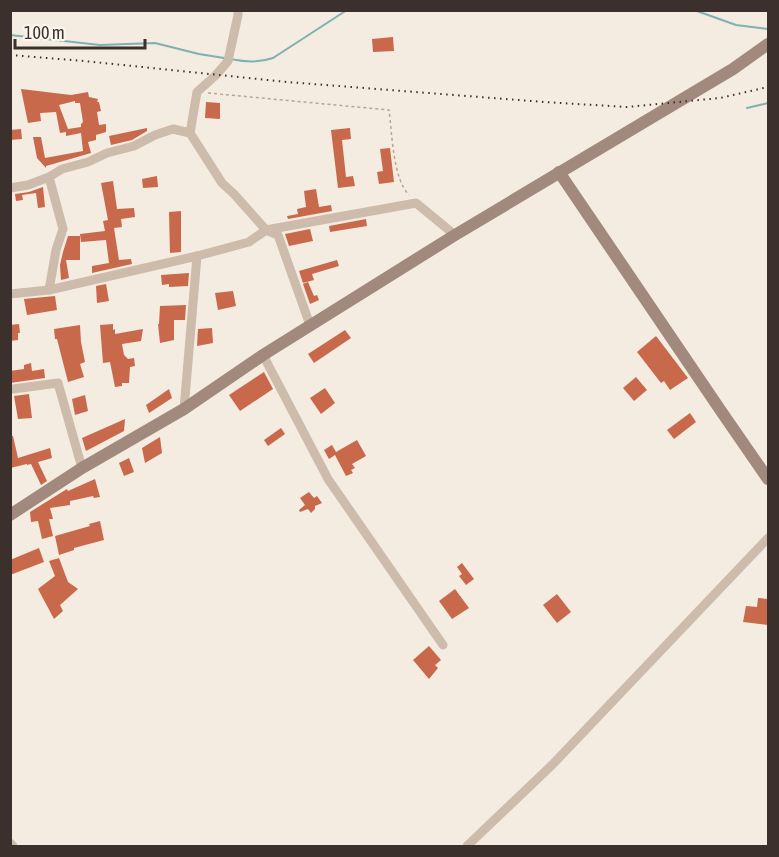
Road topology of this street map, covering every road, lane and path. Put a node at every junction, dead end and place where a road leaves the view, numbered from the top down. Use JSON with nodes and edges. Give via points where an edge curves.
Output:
{"nodes":[{"id":1,"x":238,"y":10,"type":"edge"},
{"id":2,"x":768,"y":44,"type":"edge"},
{"id":3,"x":197,"y":92,"type":"junction"},
{"id":4,"x":190,"y":134,"type":"junction"},
{"id":5,"x":559,"y":172,"type":"junction"},
{"id":6,"x":49,"y":177,"type":"junction"},
{"id":7,"x":10,"y":188,"type":"edge"},
{"id":8,"x":416,"y":203,"type":"junction"},
{"id":9,"x":266,"y":230,"type":"junction"},
{"id":10,"x":454,"y":235,"type":"junction"},
{"id":11,"x":197,"y":256,"type":"junction"},
{"id":12,"x":49,"y":290,"type":"junction"},
{"id":13,"x":10,"y":294,"type":"edge"},
{"id":14,"x":310,"y":325,"type":"junction"},
{"id":15,"x":263,"y":355,"type":"junction"},
{"id":16,"x":13,"y":390,"type":"dead end"},
{"id":17,"x":184,"y":410,"type":"junction"},
{"id":18,"x":81,"y":468,"type":"junction"},
{"id":19,"x":768,"y":479,"type":"edge"},
{"id":20,"x":10,"y":516,"type":"edge"},
{"id":21,"x":768,"y":538,"type":"edge"},
{"id":22,"x":443,"y":645,"type":"dead end"},
{"id":23,"x":10,"y":843,"type":"edge"},
{"id":24,"x":13,"y":846,"type":"edge"},
{"id":25,"x":467,"y":846,"type":"edge"}],
"edges":[{"from":1,"to":3,"type":"street","via":[[229,58]]},
{"from":2,"to":5,"type":"main road","via":[[733,69]]},
{"from":3,"to":4,"type":"street"},
{"from":3,"to":8,"type":"path","via":[[389,110],[398,177]]},
{"from":4,"to":6,"type":"street","via":[[173,129],[134,146],[62,168]]},
{"from":4,"to":9,"type":"street","via":[[222,183]]},
{"from":5,"to":10,"type":"main road"},
{"from":5,"to":19,"type":"main road"},
{"from":6,"to":7,"type":"street"},
{"from":6,"to":12,"type":"street","via":[[63,229]]},
{"from":8,"to":9,"type":"street"},
{"from":8,"to":10,"type":"street"},
{"from":9,"to":11,"type":"street","via":[[249,242]]},
{"from":9,"to":14,"type":"street","via":[[278,235]]},
{"from":10,"to":14,"type":"main road"},
{"from":11,"to":12,"type":"street"},
{"from":11,"to":17,"type":"street"},
{"from":12,"to":13,"type":"street"},
{"from":14,"to":15,"type":"main road"},
{"from":15,"to":17,"type":"main road"},
{"from":15,"to":22,"type":"street","via":[[328,478]]},
{"from":16,"to":18,"type":"street","via":[[58,383]]},
{"from":17,"to":18,"type":"main road"},
{"from":18,"to":20,"type":"main road"},
{"from":21,"to":25,"type":"street","via":[[552,765]]},
{"from":23,"to":24,"type":"street"}]}
